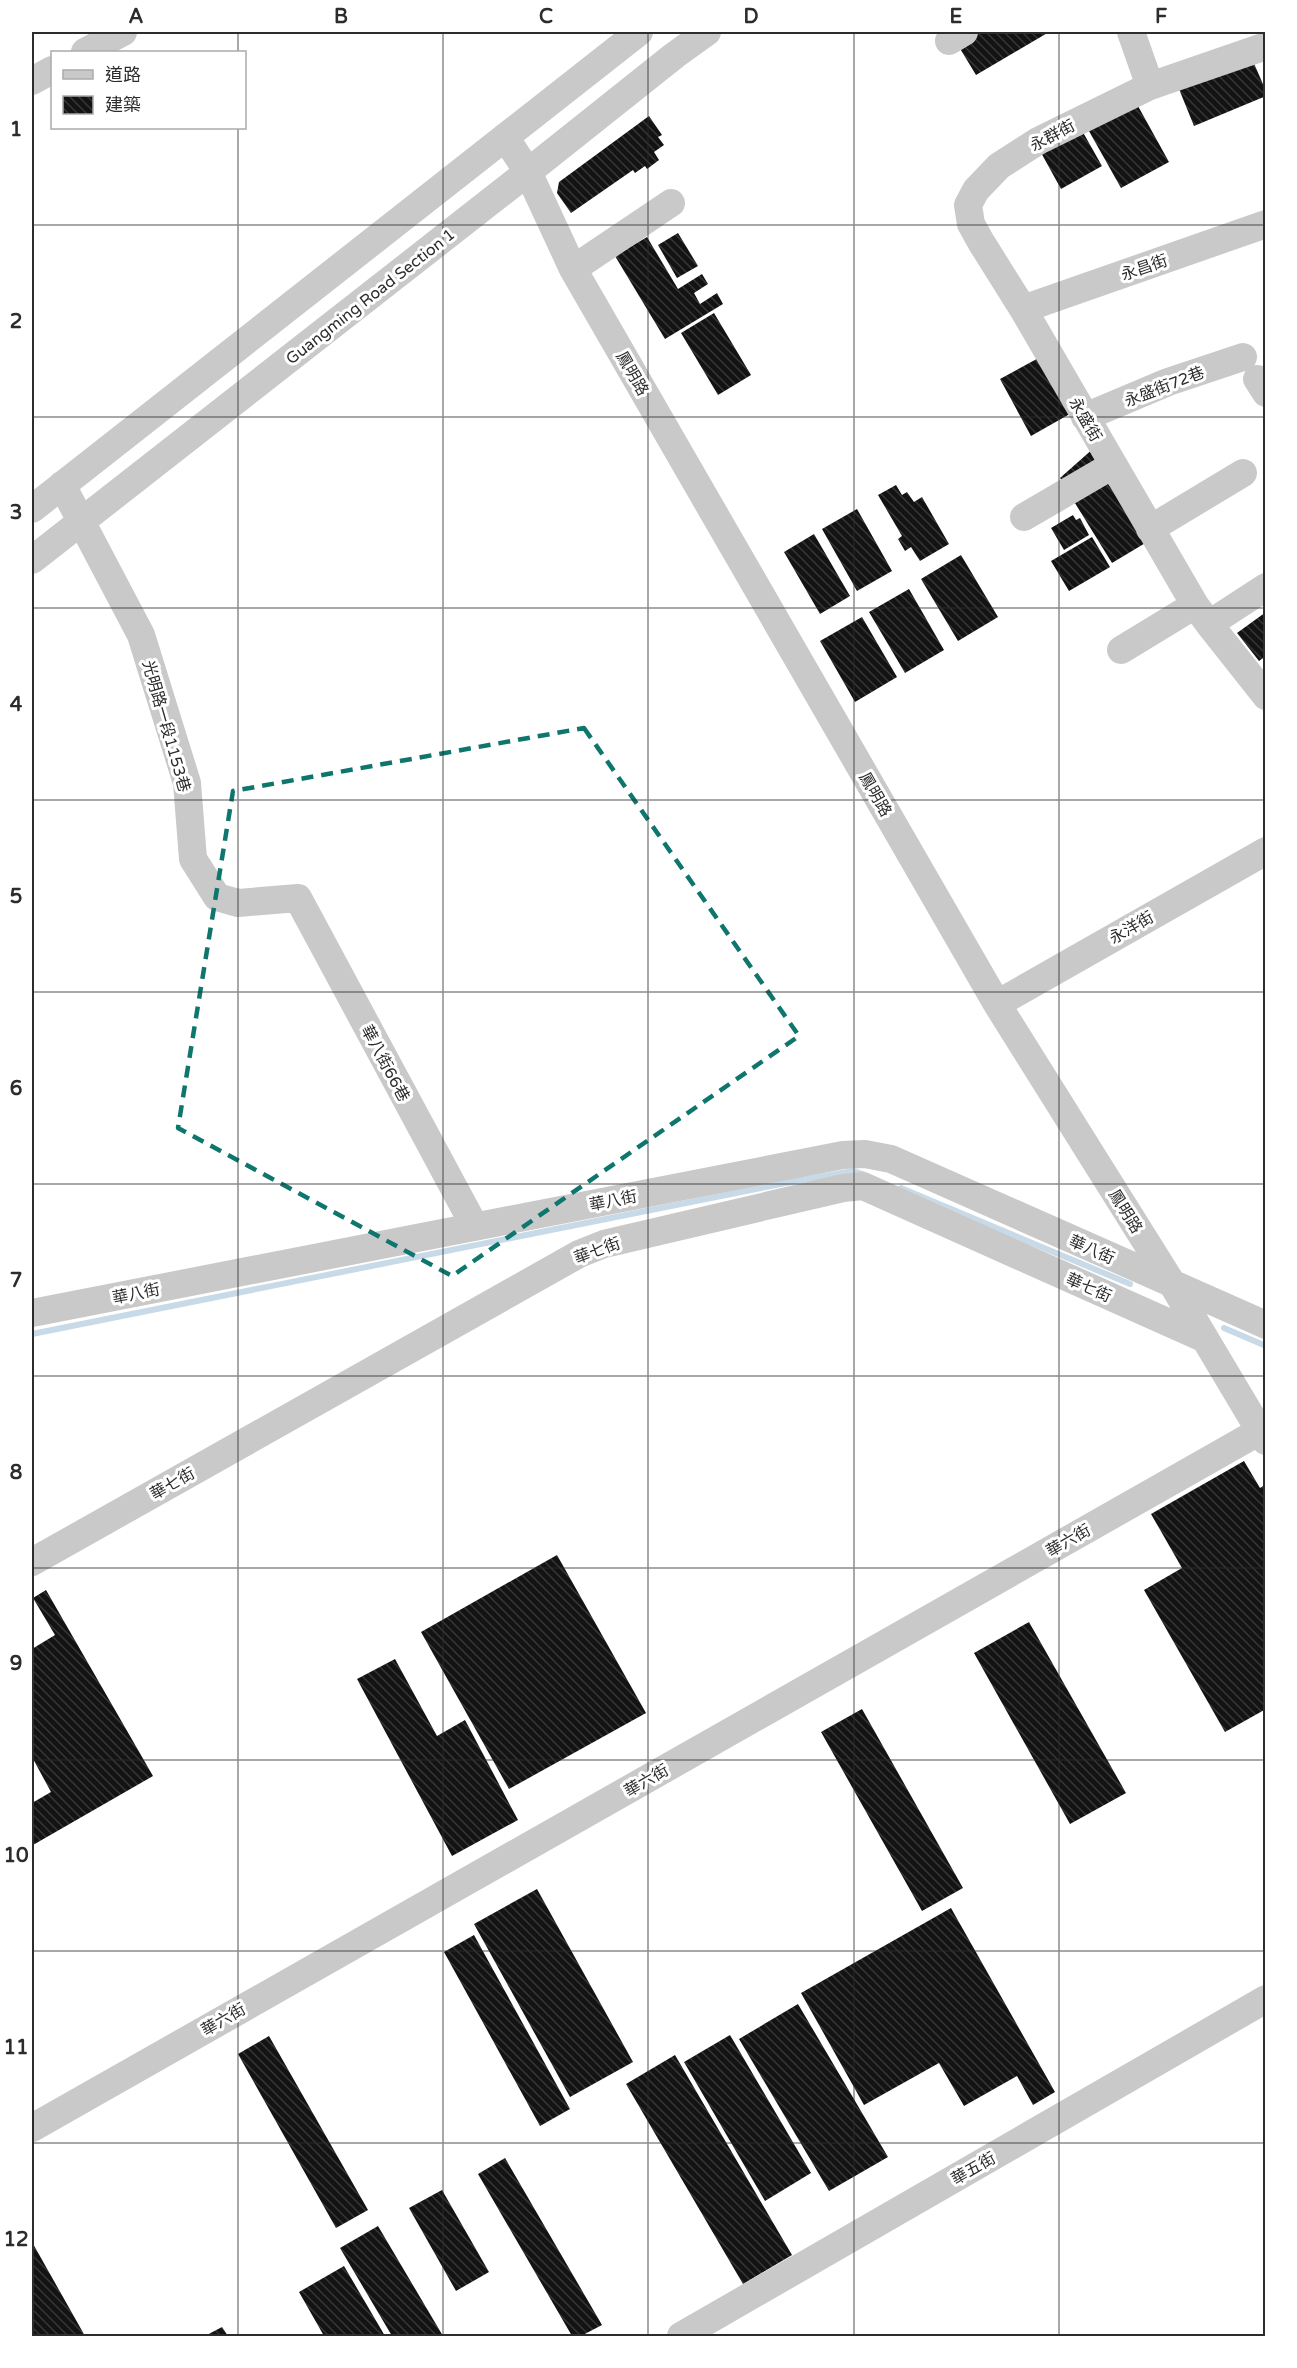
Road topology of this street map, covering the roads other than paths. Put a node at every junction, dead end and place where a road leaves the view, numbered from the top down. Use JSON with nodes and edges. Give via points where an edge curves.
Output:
{"nodes":[{"id":1,"x":639,"y":32,"type":"edge"},
{"id":2,"x":707,"y":32,"type":"edge"},
{"id":3,"x":1131,"y":32,"type":"edge"},
{"id":4,"x":115,"y":33,"type":"edge"},
{"id":5,"x":1266,"y":46,"type":"edge"},
{"id":6,"x":87,"y":51,"type":"edge"},
{"id":7,"x":51,"y":71,"type":"edge"},
{"id":8,"x":32,"y":81,"type":"edge"},
{"id":9,"x":1150,"y":86,"type":"junction"},
{"id":10,"x":505,"y":137,"type":"junction"},
{"id":11,"x":528,"y":172,"type":"junction"},
{"id":12,"x":670,"y":203,"type":"dead end"},
{"id":13,"x":1266,"y":224,"type":"edge"},
{"id":14,"x":573,"y":269,"type":"junction"},
{"id":15,"x":1023,"y":309,"type":"junction"},
{"id":16,"x":1255,"y":377,"type":"edge"},
{"id":17,"x":1085,"y":417,"type":"junction"},
{"id":18,"x":1113,"y":465,"type":"junction"},
{"id":19,"x":1243,"y":473,"type":"dead end"},
{"id":20,"x":62,"y":486,"type":"junction"},
{"id":21,"x":32,"y":509,"type":"edge"},
{"id":22,"x":1024,"y":517,"type":"dead end"},
{"id":23,"x":80,"y":522,"type":"junction"},
{"id":24,"x":1150,"y":529,"type":"junction"},
{"id":25,"x":32,"y":560,"type":"edge"},
{"id":26,"x":1266,"y":588,"type":"edge"},
{"id":27,"x":1202,"y":615,"type":"junction"},
{"id":28,"x":1120,"y":650,"type":"dead end"},
{"id":29,"x":1266,"y":696,"type":"edge"},
{"id":30,"x":1266,"y":851,"type":"edge"},
{"id":31,"x":298,"y":898,"type":"joint"},
{"id":32,"x":997,"y":1004,"type":"junction"},
{"id":33,"x":475,"y":1227,"type":"junction"},
{"id":34,"x":1173,"y":1285,"type":"junction"},
{"id":35,"x":32,"y":1314,"type":"edge"},
{"id":36,"x":1266,"y":1325,"type":"edge"},
{"id":37,"x":1203,"y":1338,"type":"junction"},
{"id":38,"x":1263,"y":1436,"type":"edge"},
{"id":39,"x":32,"y":1563,"type":"edge"},
{"id":40,"x":1266,"y":1999,"type":"edge"},
{"id":41,"x":32,"y":2128,"type":"edge"},
{"id":42,"x":681,"y":2337,"type":"edge"}],
"edges":[{"from":1,"to":10,"type":"street"},
{"from":2,"to":11,"type":"street","name":"Guangming Road Section 1"},
{"from":3,"to":9,"type":"street"},
{"from":4,"to":6,"type":"street"},
{"from":5,"to":9,"type":"street","name":"永群街"},
{"from":7,"to":8,"type":"street"},
{"from":9,"to":15,"type":"street","name":"永群街","via":[[1038,141],[999,166],[976,190],[968,205],[971,224]]},
{"from":10,"to":11,"type":"street","name":"鳳明路"},
{"from":10,"to":20,"type":"street"},
{"from":11,"to":14,"type":"street","name":"鳳明路"},
{"from":11,"to":23,"type":"street","name":"Guangming Road Section 1"},
{"from":12,"to":14,"type":"street"},
{"from":13,"to":15,"type":"street","name":"永昌街"},
{"from":14,"to":32,"type":"street","name":"鳳明路"},
{"from":15,"to":17,"type":"street","name":"永盛街"},
{"from":16,"to":17,"type":"street","name":"永盛街72巷","via":[[1168,382]]},
{"from":17,"to":18,"type":"street","name":"永盛街"},
{"from":18,"to":22,"type":"street"},
{"from":18,"to":24,"type":"street","name":"永盛街"},
{"from":19,"to":24,"type":"street"},
{"from":20,"to":21,"type":"street"},
{"from":20,"to":23,"type":"street","name":"光明路一段1153巷"},
{"from":23,"to":25,"type":"street","name":"Guangming Road Section 1"},
{"from":23,"to":31,"type":"street","name":"光明路一段1153巷","via":[[141,635],[187,783],[193,859],[217,897],[238,903]]},
{"from":24,"to":27,"type":"street","name":"永盛街"},
{"from":26,"to":27,"type":"street"},
{"from":27,"to":28,"type":"street"},
{"from":27,"to":29,"type":"street","name":"永盛街"},
{"from":30,"to":32,"type":"street","name":"永洋街"},
{"from":31,"to":33,"type":"street","name":"華八街66巷"},
{"from":32,"to":34,"type":"street","name":"鳳明路"},
{"from":33,"to":34,"type":"street","name":"華八街","via":[[843,1155],[865,1154],[891,1159]]},
{"from":33,"to":35,"type":"street","name":"華八街"},
{"from":34,"to":36,"type":"street","name":"華八街"},
{"from":34,"to":37,"type":"street","name":"鳳明路"},
{"from":37,"to":38,"type":"street","name":"鳳明路"},
{"from":37,"to":39,"type":"street","name":"華七街","via":[[863,1186],[843,1188],[604,1244],[579,1254]]},
{"from":38,"to":41,"type":"street","name":"華六街"},
{"from":40,"to":42,"type":"street","name":"華五街"}]}
